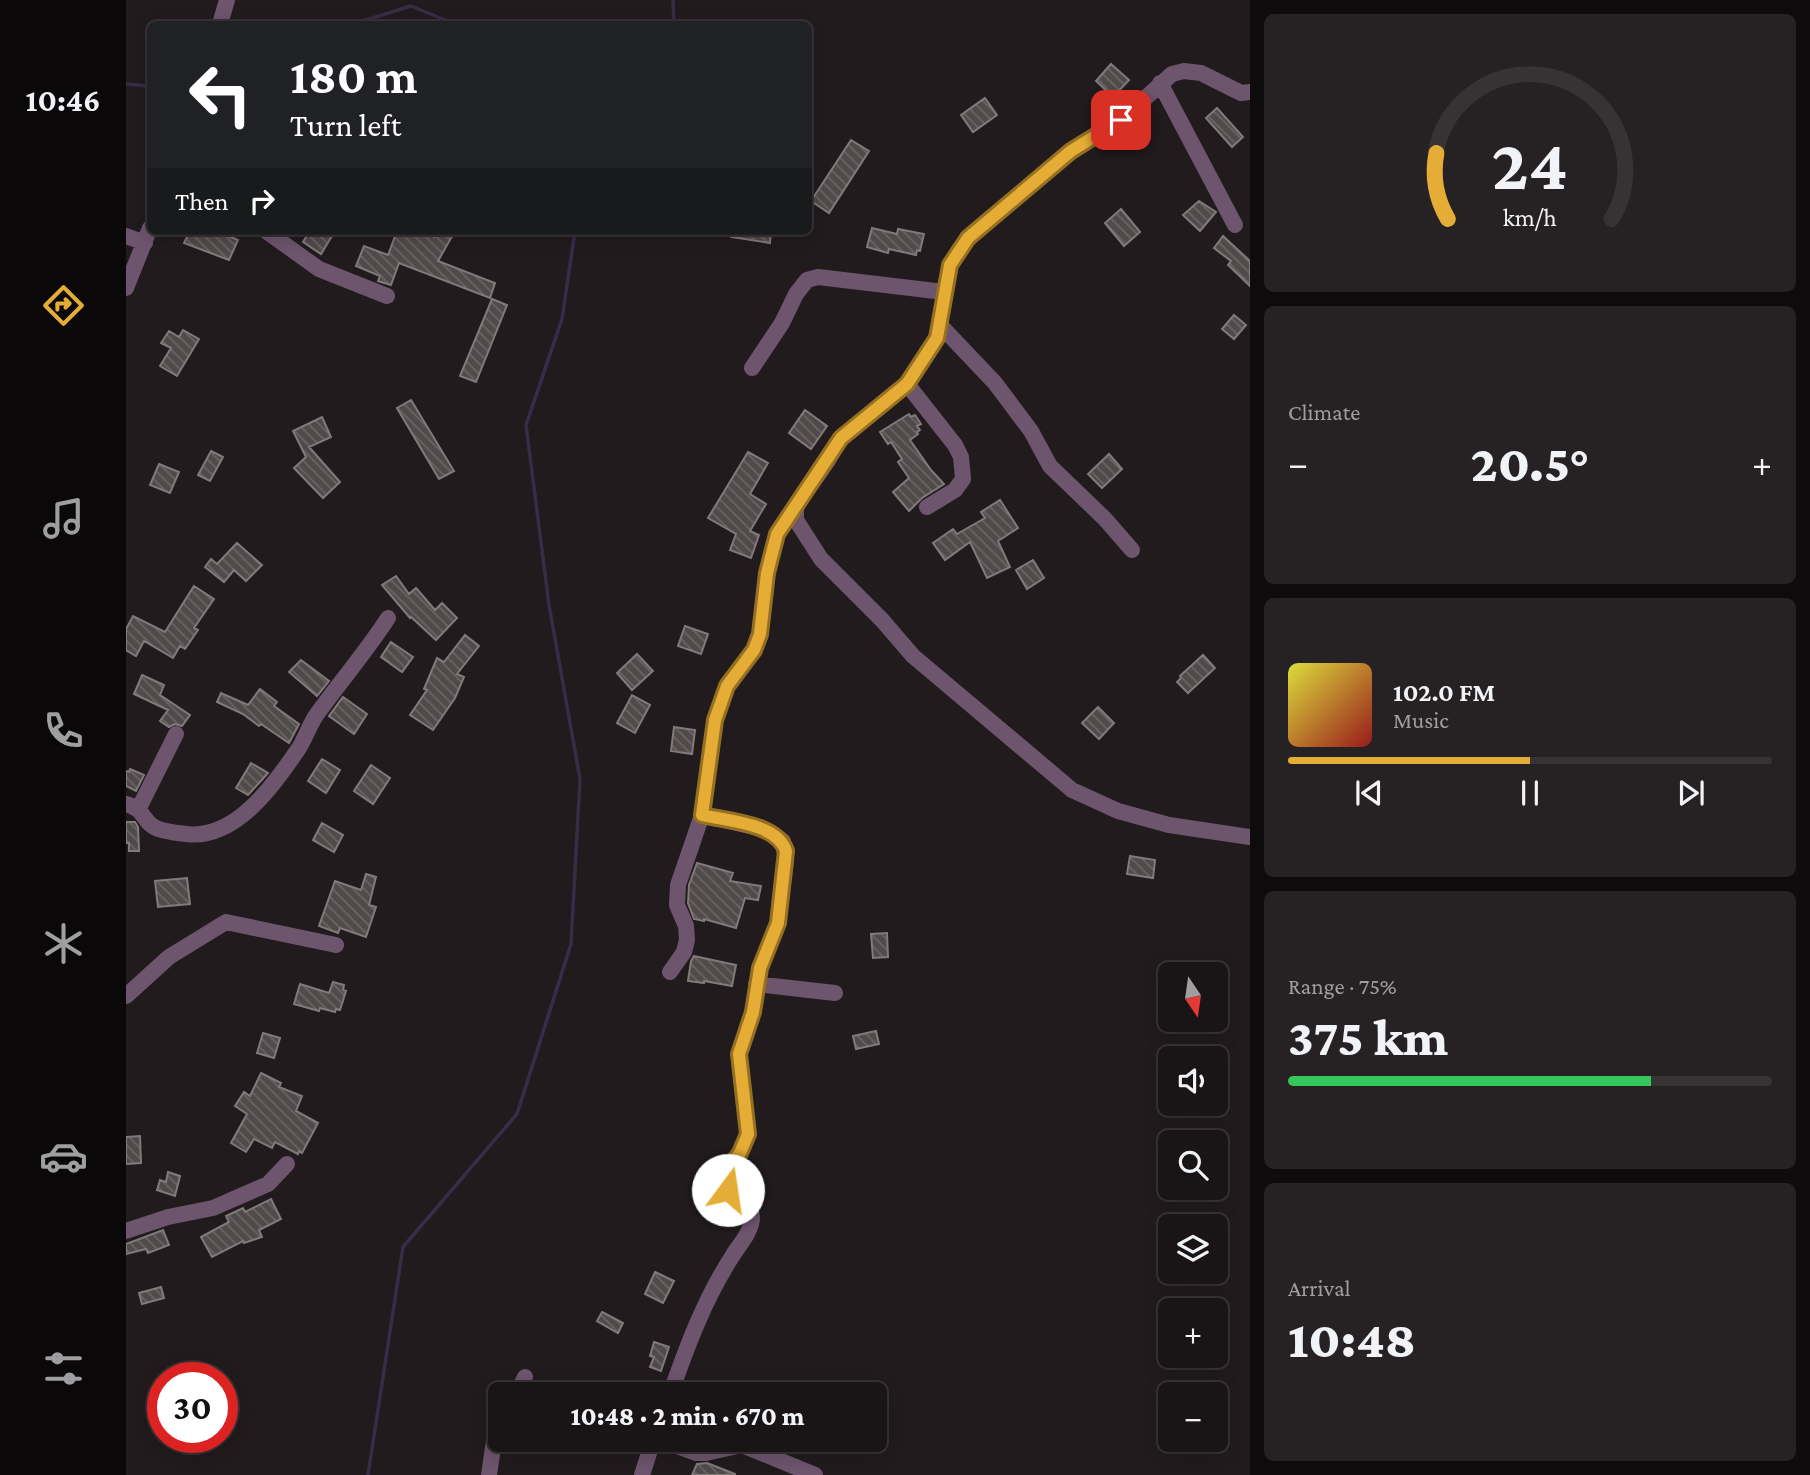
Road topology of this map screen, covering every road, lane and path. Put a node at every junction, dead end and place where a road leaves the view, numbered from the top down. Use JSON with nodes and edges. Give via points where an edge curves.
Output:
{"nodes":[{"id":1,"x":227,"y":0,"type":"edge"},
{"id":2,"x":221,"y":21,"type":"edge"},
{"id":3,"x":1160,"y":83,"type":"junction"},
{"id":4,"x":1250,"y":92,"type":"edge"},
{"id":5,"x":1235,"y":225,"type":"dead end"},
{"id":6,"x":272,"y":235,"type":"edge"},
{"id":7,"x":126,"y":236,"type":"edge"},
{"id":8,"x":148,"y":236,"type":"edge"},
{"id":9,"x":126,"y":288,"type":"edge"},
{"id":10,"x":944,"y":292,"type":"junction"},
{"id":11,"x":387,"y":296,"type":"dead end"},
{"id":12,"x":940,"y":325,"type":"junction"},
{"id":13,"x":752,"y":368,"type":"dead end"},
{"id":14,"x":907,"y":384,"type":"junction"},
{"id":15,"x":796,"y":506,"type":"junction"},
{"id":16,"x":927,"y":507,"type":"dead end"},
{"id":17,"x":1132,"y":550,"type":"dead end"},
{"id":18,"x":387,"y":618,"type":"dead end"},
{"id":19,"x":176,"y":734,"type":"dead end"},
{"id":20,"x":132,"y":806,"type":"edge"},
{"id":21,"x":702,"y":815,"type":"junction"},
{"id":22,"x":1250,"y":837,"type":"edge"},
{"id":23,"x":336,"y":945,"type":"dead end"},
{"id":24,"x":670,"y":972,"type":"dead end"},
{"id":25,"x":757,"y":984,"type":"junction"},
{"id":26,"x":835,"y":993,"type":"dead end"},
{"id":27,"x":126,"y":996,"type":"edge"},
{"id":28,"x":287,"y":1164,"type":"dead end"},
{"id":29,"x":126,"y":1231,"type":"edge"},
{"id":30,"x":525,"y":1377,"type":"dead end"},
{"id":31,"x":522,"y":1382,"type":"edge"},
{"id":32,"x":675,"y":1382,"type":"edge"},
{"id":33,"x":492,"y":1452,"type":"edge"},
{"id":34,"x":649,"y":1452,"type":"edge"},
{"id":35,"x":760,"y":1452,"type":"edge"},
{"id":36,"x":489,"y":1475,"type":"edge"},
{"id":37,"x":642,"y":1475,"type":"edge"},
{"id":38,"x":815,"y":1475,"type":"edge"}],
"edges":[{"from":1,"to":2,"type":"street"},
{"from":3,"to":4,"type":"street","via":[[1184,71],[1200,73],[1241,93]]},
{"from":3,"to":5,"type":"street"},
{"from":3,"to":10,"type":"street","via":[[1121,120],[1071,151],[968,238],[950,265]]},
{"from":6,"to":11,"type":"street","via":[[319,269]]},
{"from":7,"to":8,"type":"street"},
{"from":8,"to":9,"type":"street"},
{"from":10,"to":12,"type":"street"},
{"from":10,"to":13,"type":"street","via":[[818,277],[807,280]]},
{"from":12,"to":14,"type":"street","via":[[937,338]]},
{"from":12,"to":17,"type":"street","via":[[995,383],[1050,466]]},
{"from":14,"to":15,"type":"street","via":[[841,438]]},
{"from":14,"to":16,"type":"street","via":[[961,457],[963,479],[955,490]]},
{"from":15,"to":21,"type":"street","via":[[777,534],[754,650],[727,686],[715,720]]},
{"from":15,"to":22,"type":"street","via":[[796,520],[821,558],[913,656],[1072,790],[1118,811],[1169,825]]},
{"from":18,"to":20,"type":"street","via":[[271,785],[230,825],[187,834],[154,827]]},
{"from":19,"to":20,"type":"street"},
{"from":21,"to":24,"type":"street","via":[[678,886],[677,905],[687,940]]},
{"from":21,"to":25,"type":"street","via":[[763,829],[783,841],[786,851],[778,923]]},
{"from":23,"to":27,"type":"street","via":[[226,922],[169,957]]},
{"from":25,"to":26,"type":"street"},
{"from":25,"to":32,"type":"street","via":[[739,1054],[748,1134],[724,1173],[728,1190],[749,1205],[751,1226],[701,1314]]},
{"from":28,"to":29,"type":"street","via":[[268,1184],[214,1208]]},
{"from":30,"to":31,"type":"street"},
{"from":33,"to":36,"type":"street"},
{"from":34,"to":37,"type":"street"},
{"from":35,"to":38,"type":"street"}]}
